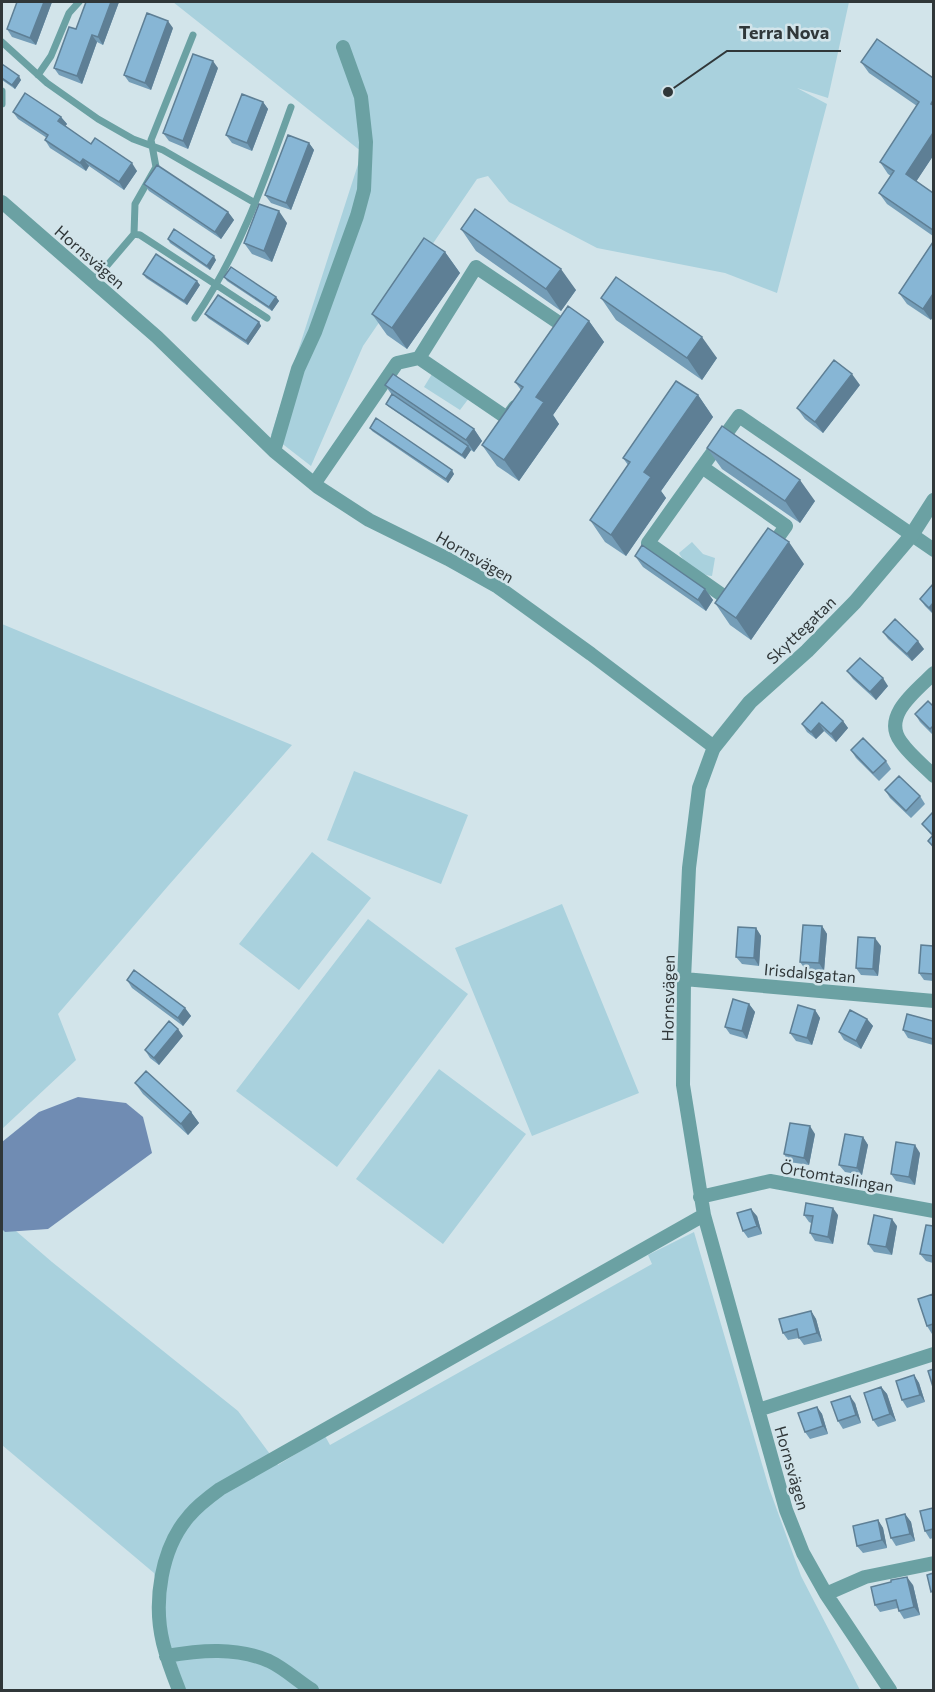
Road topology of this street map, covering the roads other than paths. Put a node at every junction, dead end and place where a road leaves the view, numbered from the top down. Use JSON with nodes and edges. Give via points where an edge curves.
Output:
{"nodes":[{"id":1,"x":80,"y":2,"type":"edge"},
{"id":2,"x":193,"y":35,"type":"dead end"},
{"id":3,"x":2,"y":42,"type":"edge"},
{"id":4,"x":343,"y":47,"type":"dead end"},
{"id":5,"x":38,"y":75,"type":"junction"},
{"id":6,"x":2,"y":91,"type":"edge"},
{"id":7,"x":2,"y":104,"type":"edge"},
{"id":8,"x":291,"y":107,"type":"dead end"},
{"id":9,"x":152,"y":144,"type":"junction"},
{"id":10,"x":2,"y":202,"type":"edge"},
{"id":11,"x":255,"y":203,"type":"junction"},
{"id":12,"x":134,"y":234,"type":"junction"},
{"id":13,"x":93,"y":282,"type":"junction"},
{"id":14,"x":217,"y":286,"type":"junction"},
{"id":15,"x":195,"y":318,"type":"dead end"},
{"id":16,"x":267,"y":318,"type":"dead end"},
{"id":17,"x":556,"y":346,"type":"edge"},
{"id":18,"x":419,"y":358,"type":"junction"},
{"id":19,"x":525,"y":391,"type":"edge"},
{"id":20,"x":274,"y":451,"type":"junction"},
{"id":21,"x":702,"y":467,"type":"junction"},
{"id":22,"x":315,"y":484,"type":"junction"},
{"id":23,"x":933,"y":500,"type":"edge"},
{"id":24,"x":911,"y":536,"type":"junction"},
{"id":25,"x":933,"y":550,"type":"edge"},
{"id":26,"x":933,"y":673,"type":"edge"},
{"id":27,"x":714,"y":747,"type":"junction"},
{"id":28,"x":933,"y":776,"type":"edge"},
{"id":29,"x":684,"y":979,"type":"junction"},
{"id":30,"x":933,"y":1001,"type":"edge"},
{"id":31,"x":700,"y":1197,"type":"junction"},
{"id":32,"x":933,"y":1211,"type":"edge"},
{"id":33,"x":704,"y":1215,"type":"junction"},
{"id":34,"x":933,"y":1354,"type":"edge"},
{"id":35,"x":758,"y":1410,"type":"junction"},
{"id":36,"x":933,"y":1563,"type":"edge"},
{"id":37,"x":826,"y":1594,"type":"junction"},
{"id":38,"x":166,"y":1656,"type":"junction"},
{"id":39,"x":179,"y":1690,"type":"edge"},
{"id":40,"x":312,"y":1690,"type":"edge"},
{"id":41,"x":890,"y":1690,"type":"edge"}],
"edges":[{"from":1,"to":5,"type":"lane","via":[[69,13],[51,56]]},
{"from":2,"to":9,"type":"lane"},
{"from":3,"to":5,"type":"lane"},
{"from":4,"to":20,"type":"street","via":[[361,98],[366,142],[364,190],[315,332],[298,369]]},
{"from":5,"to":9,"type":"lane","via":[[98,119],[133,139]]},
{"from":6,"to":7,"type":"lane"},
{"from":8,"to":11,"type":"lane"},
{"from":9,"to":11,"type":"lane"},
{"from":9,"to":12,"type":"lane","via":[[156,167],[135,204]]},
{"from":10,"to":13,"type":"street","name":"Hornsvägen"},
{"from":11,"to":14,"type":"lane"},
{"from":12,"to":13,"type":"lane"},
{"from":12,"to":14,"type":"lane"},
{"from":13,"to":20,"type":"street","name":"Hornsvägen"},
{"from":14,"to":15,"type":"lane"},
{"from":14,"to":16,"type":"lane"},
{"from":17,"to":18,"type":"street","via":[[568,329],[476,267]]},
{"from":18,"to":19,"type":"street","via":[[507,418]]},
{"from":18,"to":22,"type":"street","via":[[397,363]]},
{"from":20,"to":22,"type":"street","name":"Hornsvägen"},
{"from":21,"to":21,"type":"street","via":[[648,543],[732,602],[786,526]]},
{"from":21,"to":24,"type":"street","via":[[739,416]]},
{"from":22,"to":27,"type":"street","name":"Hornsvägen","via":[[369,520],[498,587]]},
{"from":23,"to":24,"type":"street","name":"Skyttegatan"},
{"from":24,"to":25,"type":"street"},
{"from":24,"to":27,"type":"street","name":"Skyttegatan","via":[[855,602],[750,702]]},
{"from":26,"to":28,"type":"street","via":[[894,720],[899,741]]},
{"from":27,"to":29,"type":"street","name":"Hornsvägen","via":[[699,788],[689,868]]},
{"from":29,"to":30,"type":"street","name":"Irisdalsgatan"},
{"from":29,"to":31,"type":"street","name":"Hornsvägen","via":[[683,1085]]},
{"from":31,"to":32,"type":"street","name":"Örtomtaslingan","via":[[770,1181]]},
{"from":31,"to":33,"type":"street","name":"Hornsvägen"},
{"from":33,"to":35,"type":"street","name":"Hornsvägen"},
{"from":33,"to":38,"type":"street","via":[[201,1503],[188,1517],[167,1554],[159,1600]]},
{"from":34,"to":35,"type":"street"},
{"from":35,"to":37,"type":"street","name":"Hornsvägen","via":[[786,1510],[803,1553]]},
{"from":36,"to":37,"type":"street","via":[[865,1577]]},
{"from":37,"to":41,"type":"street","name":"Hornsvägen"},
{"from":38,"to":39,"type":"street"},
{"from":38,"to":40,"type":"street","via":[[220,1651],[256,1657]]}]}
